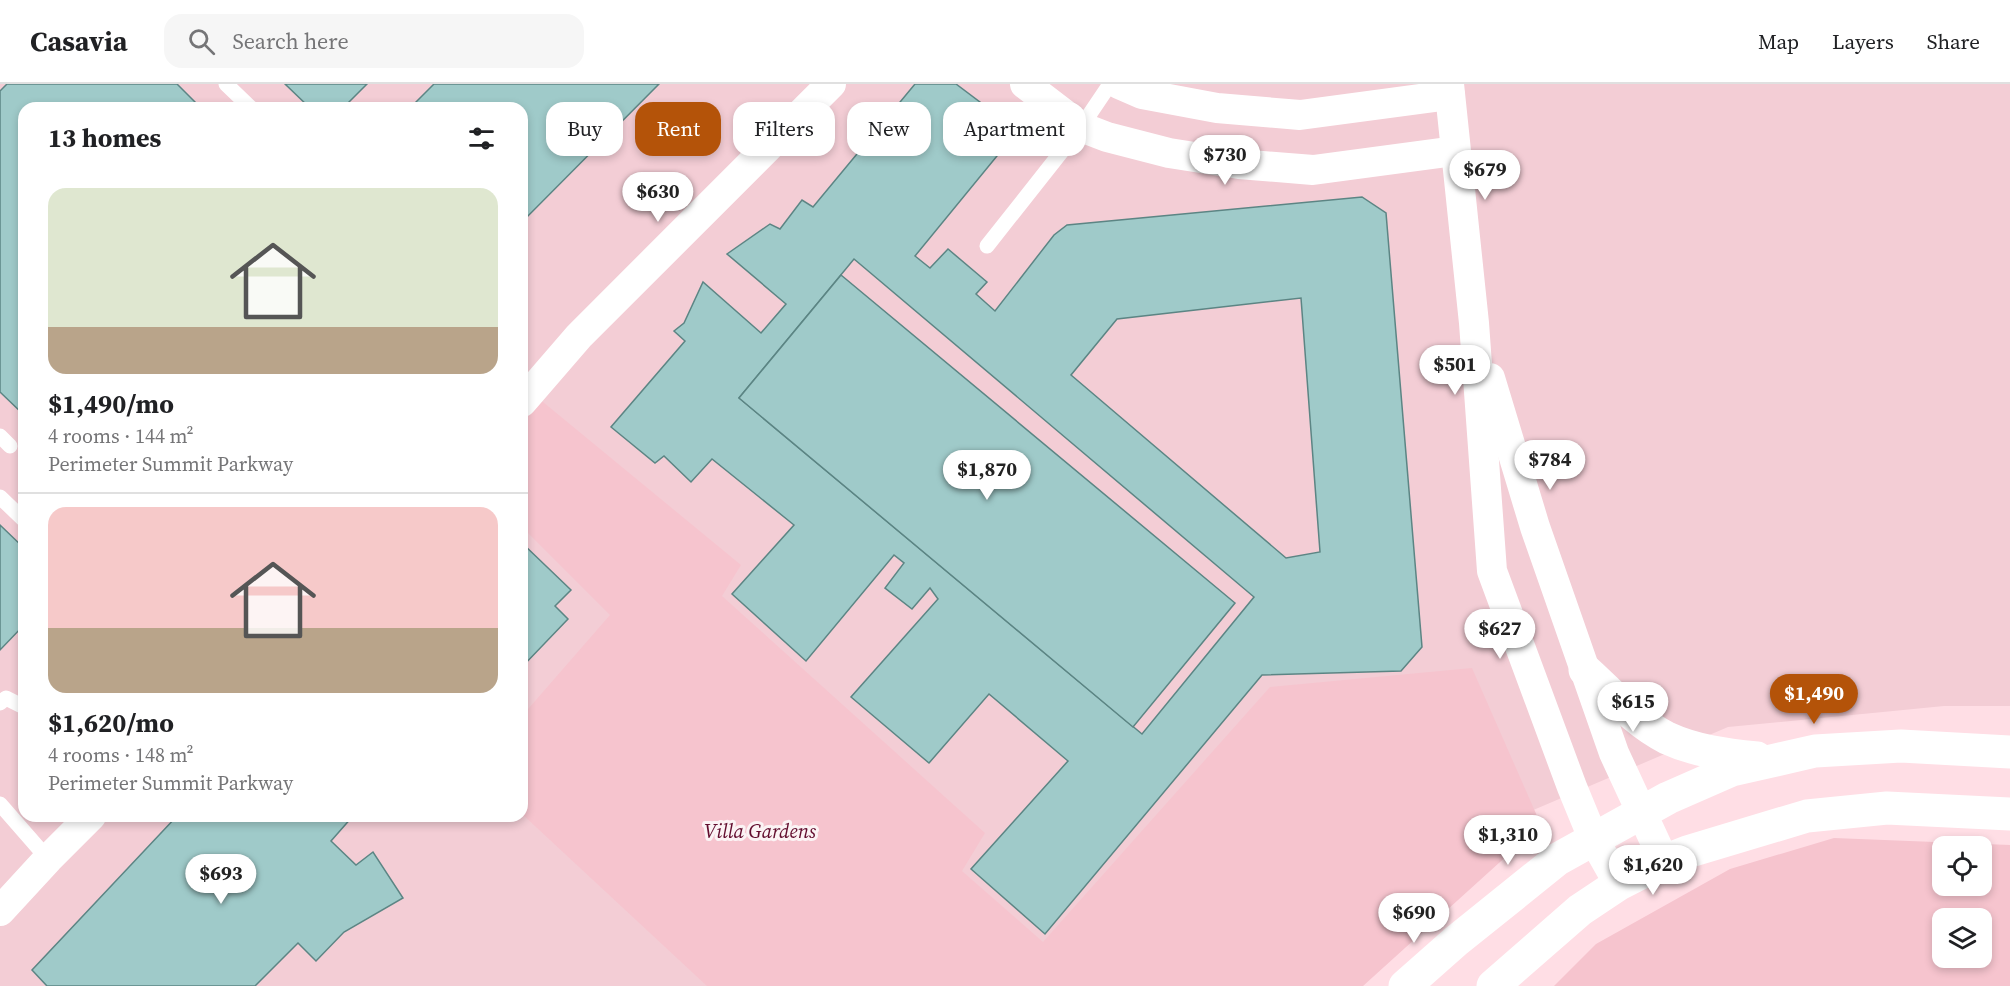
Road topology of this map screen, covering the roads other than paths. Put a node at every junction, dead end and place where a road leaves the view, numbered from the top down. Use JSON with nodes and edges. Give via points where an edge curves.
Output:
{"nodes":[{"id":1,"x":226,"y":84,"type":"edge"},
{"id":2,"x":831,"y":84,"type":"edge"},
{"id":3,"x":1025,"y":84,"type":"edge"},
{"id":4,"x":1110,"y":84,"type":"edge"},
{"id":5,"x":1119,"y":84,"type":"edge"},
{"id":6,"x":1449,"y":89,"type":"edge"},
{"id":7,"x":236,"y":101,"type":"edge"},
{"id":8,"x":1048,"y":102,"type":"edge"},
{"id":9,"x":1086,"y":120,"type":"edge"},
{"id":10,"x":1086,"y":129,"type":"edge"},
{"id":11,"x":1455,"y":151,"type":"junction"},
{"id":12,"x":1058,"y":156,"type":"edge"},
{"id":13,"x":987,"y":246,"type":"dead end"},
{"id":14,"x":1474,"y":323,"type":"junction"},
{"id":15,"x":528,"y":392,"type":"edge"},
{"id":16,"x":0,"y":497,"type":"edge"},
{"id":17,"x":18,"y":514,"type":"edge"},
{"id":18,"x":1585,"y":670,"type":"junction"},
{"id":19,"x":0,"y":703,"type":"edge"},
{"id":20,"x":18,"y":704,"type":"edge"},
{"id":21,"x":2010,"y":752,"type":"edge"},
{"id":22,"x":1771,"y":760,"type":"junction"},
{"id":23,"x":0,"y":804,"type":"edge"},
{"id":24,"x":1641,"y":813,"type":"junction"},
{"id":25,"x":2010,"y":814,"type":"edge"},
{"id":26,"x":85,"y":822,"type":"edge"},
{"id":27,"x":1593,"y":838,"type":"junction"},
{"id":28,"x":48,"y":859,"type":"junction"},
{"id":29,"x":1664,"y":861,"type":"junction"},
{"id":30,"x":1619,"y":884,"type":"junction"},
{"id":31,"x":0,"y":912,"type":"edge"},
{"id":32,"x":1405,"y":986,"type":"edge"},
{"id":33,"x":1493,"y":986,"type":"edge"}],
"edges":[{"from":1,"to":7,"type":"lane"},
{"from":2,"to":15,"type":"street","via":[[579,336]]},
{"from":3,"to":8,"type":"street"},
{"from":4,"to":9,"type":"lane"},
{"from":5,"to":6,"type":"street","via":[[1142,94],[1206,106],[1300,115]]},
{"from":6,"to":11,"type":"street"},
{"from":10,"to":11,"type":"street","via":[[1169,153],[1313,170]]},
{"from":11,"to":14,"type":"street"},
{"from":12,"to":13,"type":"lane"},
{"from":14,"to":18,"type":"street","via":[[1535,527]]},
{"from":14,"to":27,"type":"street","via":[[1492,571]]},
{"from":16,"to":17,"type":"lane"},
{"from":18,"to":22,"type":"main road","via":[[1625,709],[1666,737],[1720,754]]},
{"from":18,"to":24,"type":"street","via":[[1614,753]]},
{"from":19,"to":20,"type":"lane","via":[[6,698]]},
{"from":21,"to":22,"type":"main road","via":[[1901,746],[1815,751]]},
{"from":22,"to":24,"type":"main road","via":[[1732,770]]},
{"from":23,"to":28,"type":"lane"},
{"from":24,"to":27,"type":"main road"},
{"from":24,"to":29,"type":"street"},
{"from":25,"to":29,"type":"main road","via":[[1887,808],[1807,816]]},
{"from":26,"to":28,"type":"street"},
{"from":27,"to":30,"type":"street"},
{"from":27,"to":32,"type":"main road","via":[[1558,859]]},
{"from":28,"to":31,"type":"street"},
{"from":29,"to":30,"type":"main road"},
{"from":30,"to":33,"type":"main road","via":[[1580,910]]}]}
